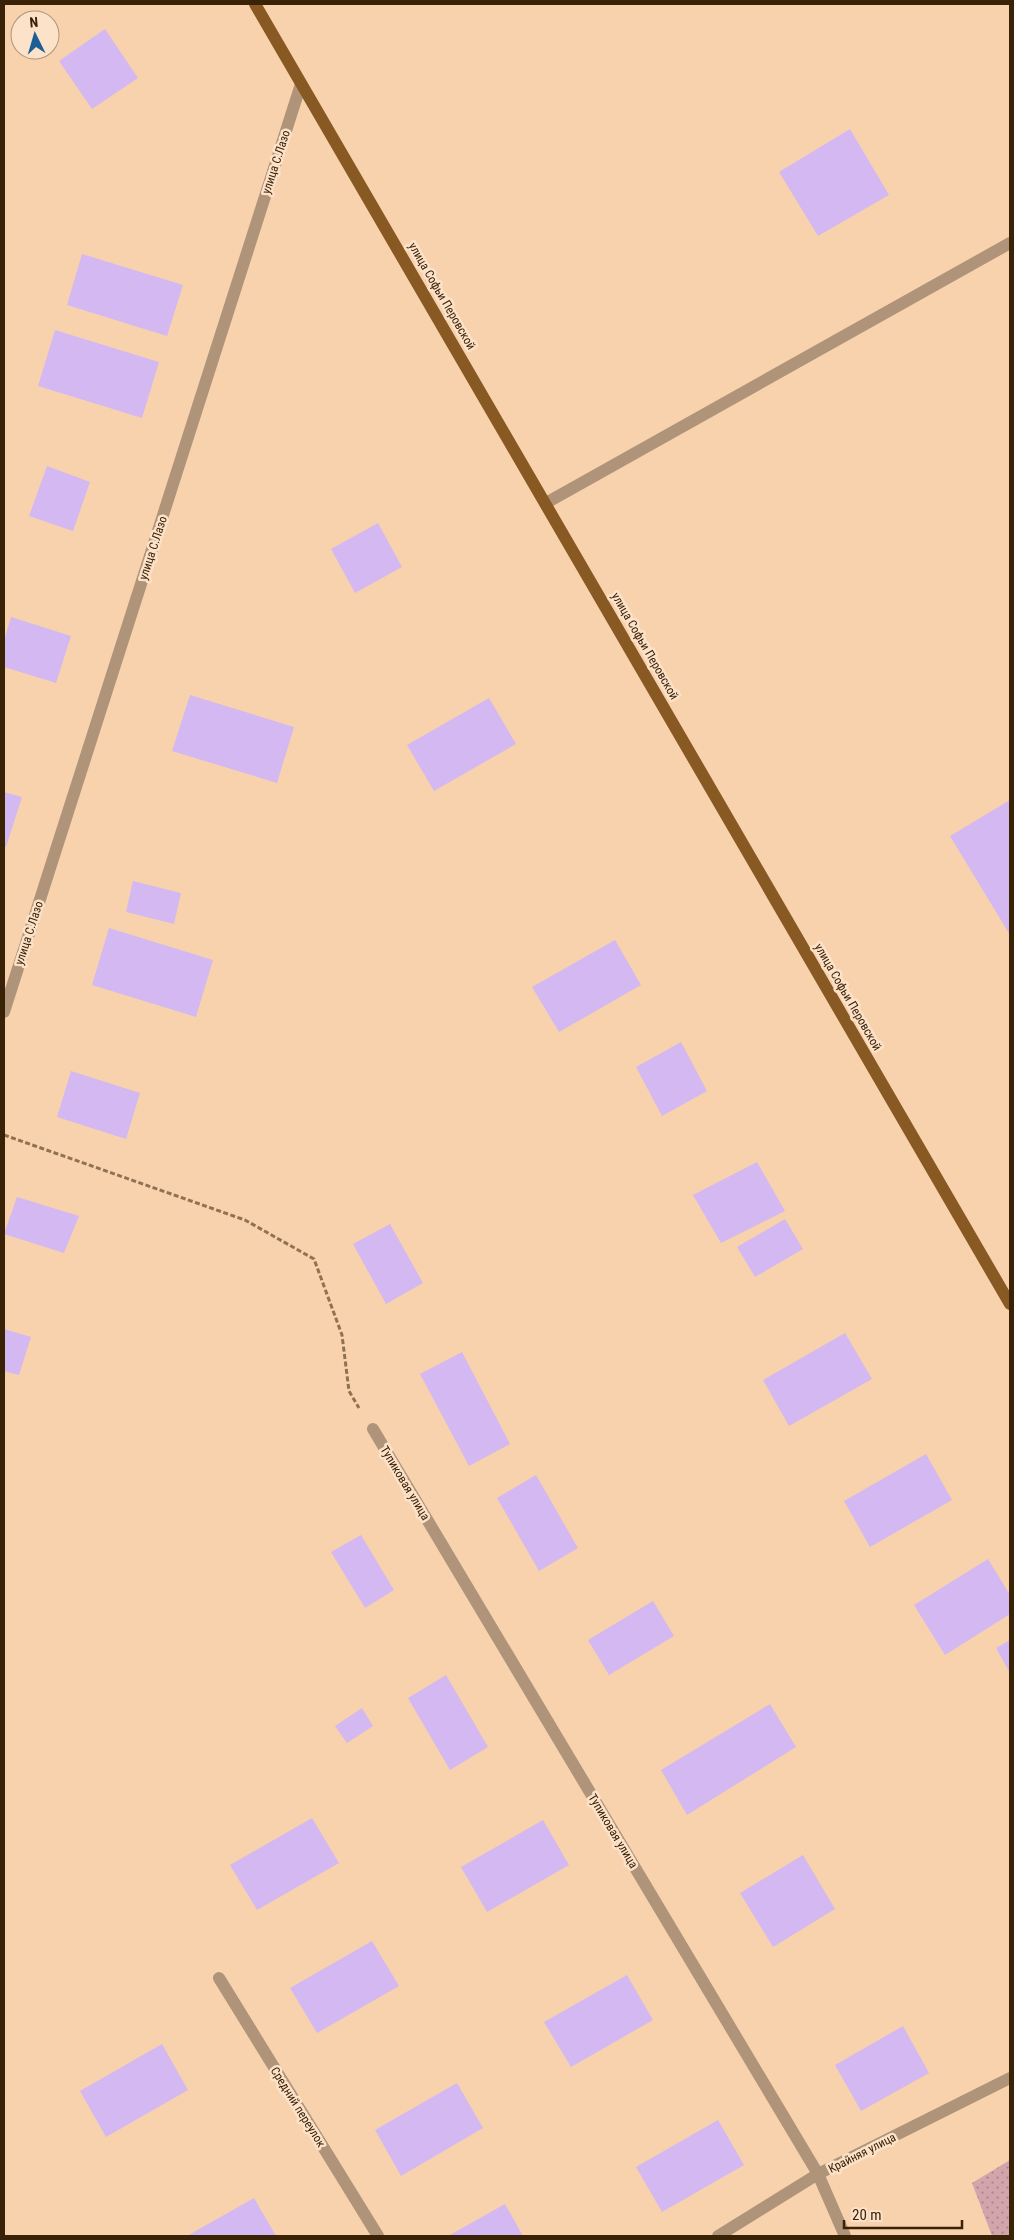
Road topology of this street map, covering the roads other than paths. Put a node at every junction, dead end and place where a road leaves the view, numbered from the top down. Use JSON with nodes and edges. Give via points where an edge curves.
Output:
{"nodes":[{"id":1,"x":255,"y":4,"type":"edge"},
{"id":2,"x":301,"y":84,"type":"junction"},
{"id":3,"x":1010,"y":243,"type":"edge"},
{"id":4,"x":546,"y":503,"type":"junction"},
{"id":5,"x":4,"y":1012,"type":"edge"},
{"id":6,"x":1010,"y":1304,"type":"edge"},
{"id":7,"x":373,"y":1429,"type":"road end"},
{"id":8,"x":219,"y":1978,"type":"dead end"},
{"id":9,"x":1010,"y":2078,"type":"edge"},
{"id":10,"x":818,"y":2174,"type":"junction"},
{"id":11,"x":378,"y":2236,"type":"edge"},
{"id":12,"x":718,"y":2236,"type":"edge"},
{"id":13,"x":845,"y":2236,"type":"edge"}],
"edges":[{"from":1,"to":2,"type":"main road","name":"улица Софьи Перовской"},
{"from":2,"to":4,"type":"main road","name":"улица Софьи Перовской"},
{"from":2,"to":5,"type":"street","name":"улица С.Лазо"},
{"from":3,"to":4,"type":"street"},
{"from":4,"to":6,"type":"main road","name":"улица Софьи Перовской"},
{"from":7,"to":10,"type":"street","name":"Тупиковая улица"},
{"from":8,"to":11,"type":"street","name":"Средний переулок"},
{"from":9,"to":10,"type":"street","name":"Крайняя улица"},
{"from":10,"to":12,"type":"street","name":"Крайняя улица"},
{"from":10,"to":13,"type":"street","name":"Тупиковая улица"}]}
